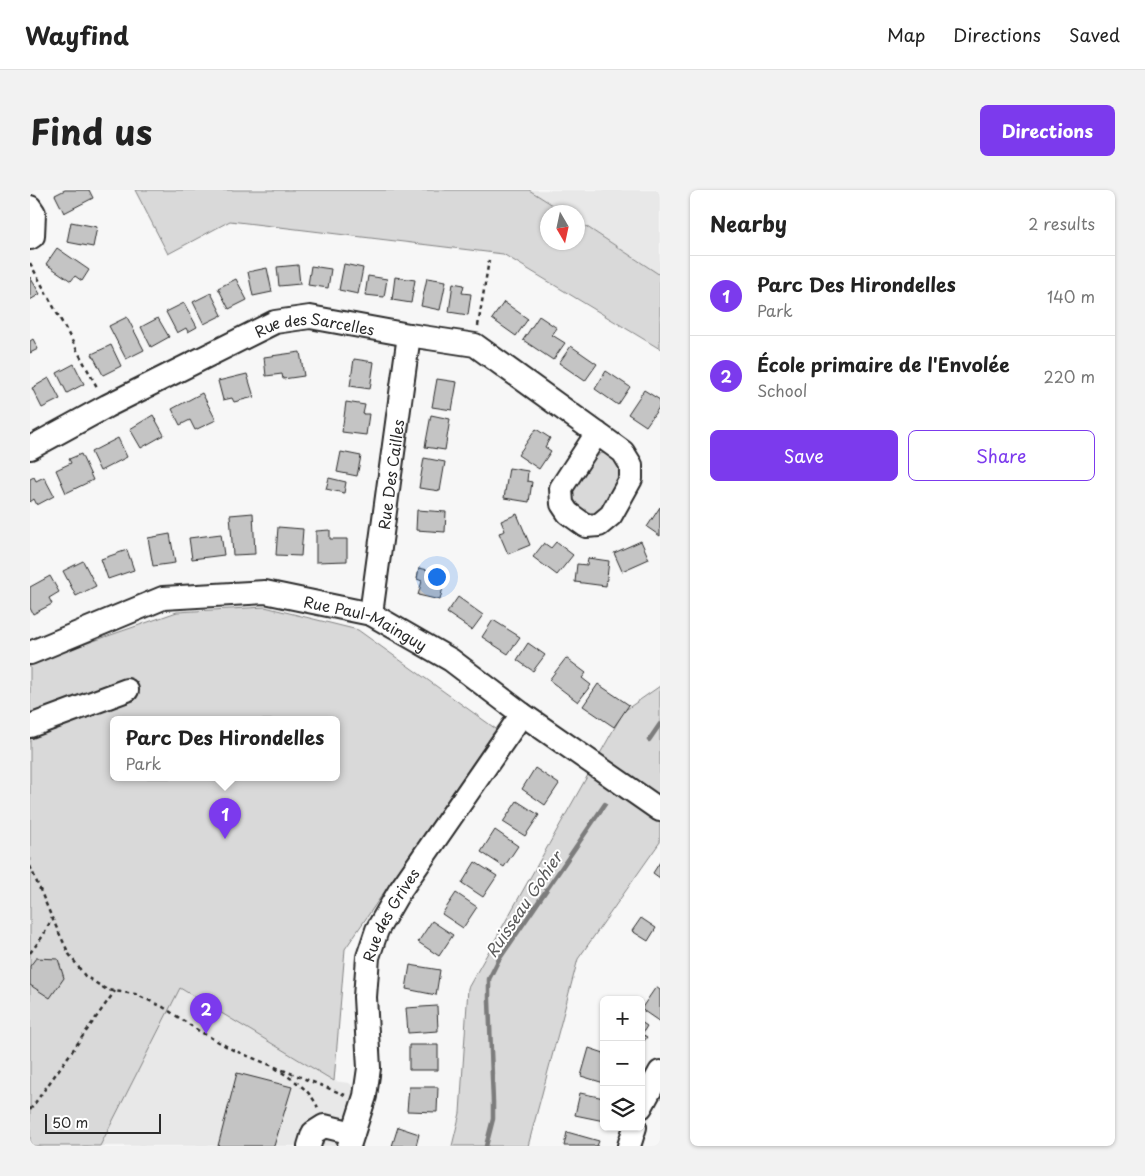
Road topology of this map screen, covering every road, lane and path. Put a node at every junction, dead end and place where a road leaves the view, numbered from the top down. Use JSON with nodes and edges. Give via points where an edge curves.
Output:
{"nodes":[{"id":1,"x":30,"y":207,"type":"edge"},
{"id":2,"x":30,"y":238,"type":"edge"},
{"id":3,"x":489,"y":260,"type":"dead end"},
{"id":4,"x":30,"y":263,"type":"edge"},
{"id":5,"x":409,"y":335,"type":"junction"},
{"id":6,"x":475,"y":345,"type":"junction"},
{"id":7,"x":107,"y":406,"type":"junction"},
{"id":8,"x":597,"y":432,"type":"dead end"},
{"id":9,"x":30,"y":448,"type":"edge"},
{"id":10,"x":370,"y":614,"type":"junction"},
{"id":11,"x":30,"y":652,"type":"edge"},
{"id":12,"x":128,"y":690,"type":"dead end"},
{"id":13,"x":522,"y":714,"type":"junction"},
{"id":14,"x":30,"y":726,"type":"edge"},
{"id":15,"x":660,"y":810,"type":"edge"},
{"id":16,"x":30,"y":866,"type":"edge"},
{"id":17,"x":52,"y":918,"type":"junction"},
{"id":18,"x":30,"y":953,"type":"edge"},
{"id":19,"x":114,"y":991,"type":"junction"},
{"id":20,"x":269,"y":1064,"type":"junction"},
{"id":21,"x":660,"y":1072,"type":"edge"},
{"id":22,"x":645,"y":1100,"type":"edge"},
{"id":23,"x":363,"y":1102,"type":"junction"},
{"id":24,"x":30,"y":1110,"type":"edge"},
{"id":25,"x":634,"y":1131,"type":"edge"},
{"id":26,"x":351,"y":1139,"type":"edge"},
{"id":27,"x":311,"y":1140,"type":"edge"},
{"id":28,"x":629,"y":1146,"type":"edge"}],
"edges":[{"from":1,"to":2,"type":"street","via":[[34,213],[33,236]]},
{"from":3,"to":6,"type":"path"},
{"from":4,"to":7,"type":"path"},
{"from":5,"to":6,"type":"street","name":"Rue des Sarcelles"},
{"from":5,"to":7,"type":"street","name":"Rue des Sarcelles","via":[[310,317],[275,322]]},
{"from":5,"to":10,"type":"street","name":"Rue Des Cailles"},
{"from":6,"to":8,"type":"street","name":"Rue des Sarcelles"},
{"from":7,"to":9,"type":"street","name":"Rue des Sarcelles"},
{"from":10,"to":11,"type":"street","name":"Rue Paul-Mainguy","via":[[265,592],[163,598]]},
{"from":10,"to":13,"type":"street","name":"Rue Paul-Mainguy","via":[[451,660]]},
{"from":12,"to":14,"type":"street"},
{"from":13,"to":15,"type":"street","name":"Rue Paul-Mainguy"},
{"from":13,"to":23,"type":"street","name":"Rue des Grives","via":[[399,892],[377,930],[368,958],[365,997],[369,1068]]},
{"from":16,"to":17,"type":"path"},
{"from":17,"to":18,"type":"path"},
{"from":17,"to":19,"type":"path","via":[[69,954],[85,976]]},
{"from":19,"to":20,"type":"path","via":[[134,994],[163,1007],[233,1050]]},
{"from":19,"to":24,"type":"path"},
{"from":20,"to":23,"type":"path"},
{"from":20,"to":27,"type":"path","via":[[312,1096],[319,1116]]},
{"from":21,"to":22,"type":"street"},
{"from":23,"to":26,"type":"street","name":"Rue des Grives"},
{"from":25,"to":28,"type":"street"},
{"from":26,"to":27,"type":"street","via":[[324,1126]]}]}
